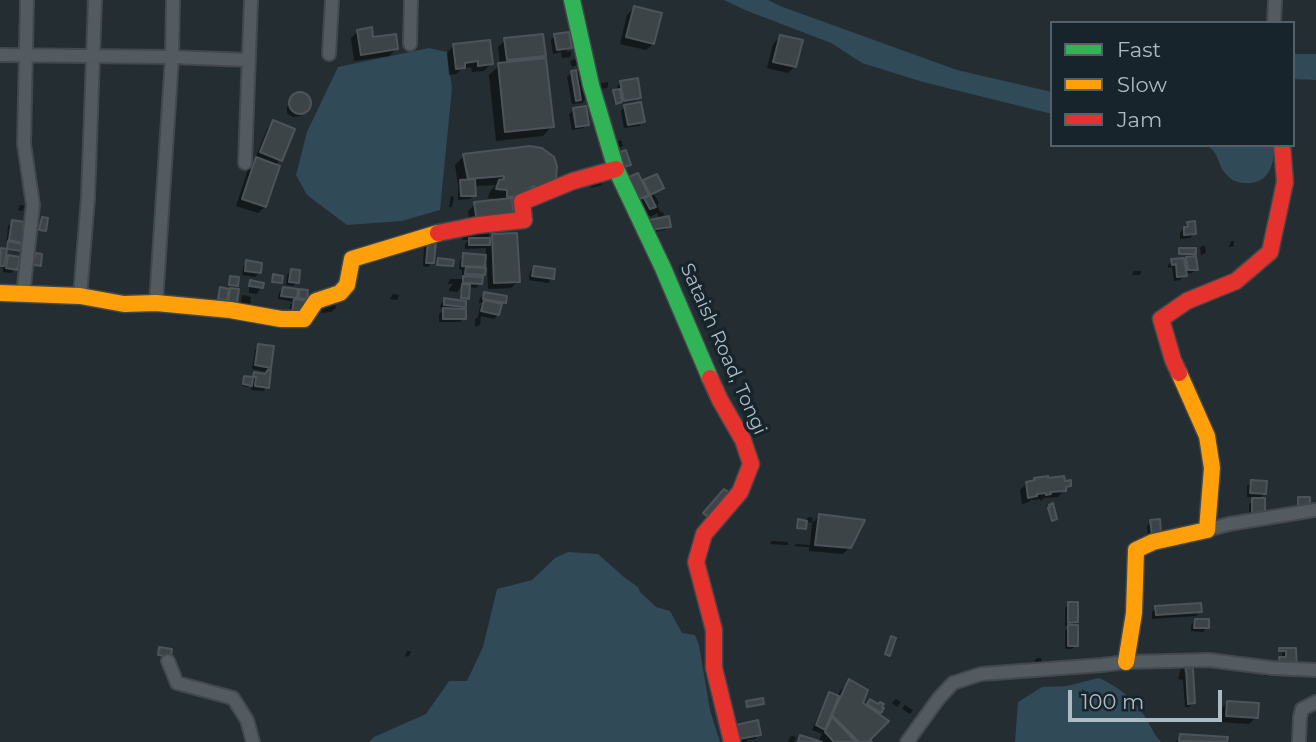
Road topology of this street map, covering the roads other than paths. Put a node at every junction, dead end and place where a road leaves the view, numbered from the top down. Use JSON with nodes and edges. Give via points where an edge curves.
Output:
{"nodes":[{"id":1,"x":27,"y":0,"type":"edge"},
{"id":2,"x":95,"y":0,"type":"edge"},
{"id":3,"x":173,"y":0,"type":"edge"},
{"id":4,"x":251,"y":0,"type":"edge"},
{"id":5,"x":332,"y":0,"type":"edge"},
{"id":6,"x":411,"y":0,"type":"edge"},
{"id":7,"x":572,"y":0,"type":"edge"},
{"id":8,"x":1275,"y":0,"type":"edge"},
{"id":9,"x":1274,"y":21,"type":"edge"},
{"id":10,"x":410,"y":44,"type":"dead end"},
{"id":11,"x":329,"y":54,"type":"dead end"},
{"id":12,"x":0,"y":55,"type":"edge"},
{"id":13,"x":26,"y":56,"type":"junction"},
{"id":14,"x":93,"y":57,"type":"junction"},
{"id":15,"x":172,"y":57,"type":"junction"},
{"id":16,"x":248,"y":60,"type":"junction"},
{"id":17,"x":1282,"y":147,"type":"edge"},
{"id":18,"x":244,"y":163,"type":"dead end"},
{"id":19,"x":616,"y":169,"type":"junction"},
{"id":20,"x":0,"y":293,"type":"edge"},
{"id":21,"x":23,"y":295,"type":"junction"},
{"id":22,"x":80,"y":296,"type":"junction"},
{"id":23,"x":156,"y":303,"type":"junction"},
{"id":24,"x":1316,"y":510,"type":"edge"},
{"id":25,"x":1207,"y":530,"type":"junction"},
{"id":26,"x":168,"y":661,"type":"dead end"},
{"id":27,"x":1126,"y":662,"type":"junction"},
{"id":28,"x":1316,"y":670,"type":"edge"},
{"id":29,"x":1316,"y":702,"type":"edge"},
{"id":30,"x":253,"y":742,"type":"edge"},
{"id":31,"x":732,"y":742,"type":"edge"},
{"id":32,"x":906,"y":742,"type":"edge"},
{"id":33,"x":1300,"y":742,"type":"edge"}],
"edges":[{"from":1,"to":13,"type":"street"},
{"from":2,"to":14,"type":"street"},
{"from":3,"to":15,"type":"street"},
{"from":4,"to":16,"type":"street"},
{"from":5,"to":11,"type":"street"},
{"from":6,"to":10,"type":"street"},
{"from":7,"to":19,"type":"street","name":"Sataish Road, Tongi"},
{"from":8,"to":9,"type":"street"},
{"from":12,"to":13,"type":"street"},
{"from":13,"to":14,"type":"street"},
{"from":13,"to":21,"type":"street","via":[[24,144],[33,205]]},
{"from":14,"to":15,"type":"street"},
{"from":14,"to":22,"type":"street","via":[[89,198]]},
{"from":15,"to":16,"type":"street"},
{"from":15,"to":23,"type":"street"},
{"from":16,"to":18,"type":"street"},
{"from":17,"to":25,"type":"street","via":[[1285,182],[1270,252],[1236,281],[1187,301],[1161,319],[1172,360],[1207,436],[1212,468]]},
{"from":19,"to":23,"type":"street","via":[[522,202],[524,220],[449,230],[352,259],[347,285],[340,293],[316,302],[304,319]]},
{"from":19,"to":31,"type":"street","name":"Sataish Road, Tongi","via":[[751,464],[740,492],[704,534],[696,562],[714,630],[714,667]]},
{"from":20,"to":21,"type":"street"},
{"from":21,"to":22,"type":"street"},
{"from":22,"to":23,"type":"street","via":[[124,304]]},
{"from":24,"to":25,"type":"street"},
{"from":25,"to":27,"type":"street","via":[[1136,550],[1134,613]]},
{"from":26,"to":30,"type":"street","via":[[177,683],[233,698],[247,720]]},
{"from":27,"to":28,"type":"street","via":[[1209,660]]},
{"from":27,"to":32,"type":"street","via":[[981,674],[953,684]]},
{"from":29,"to":33,"type":"street","via":[[1302,709]]}]}
